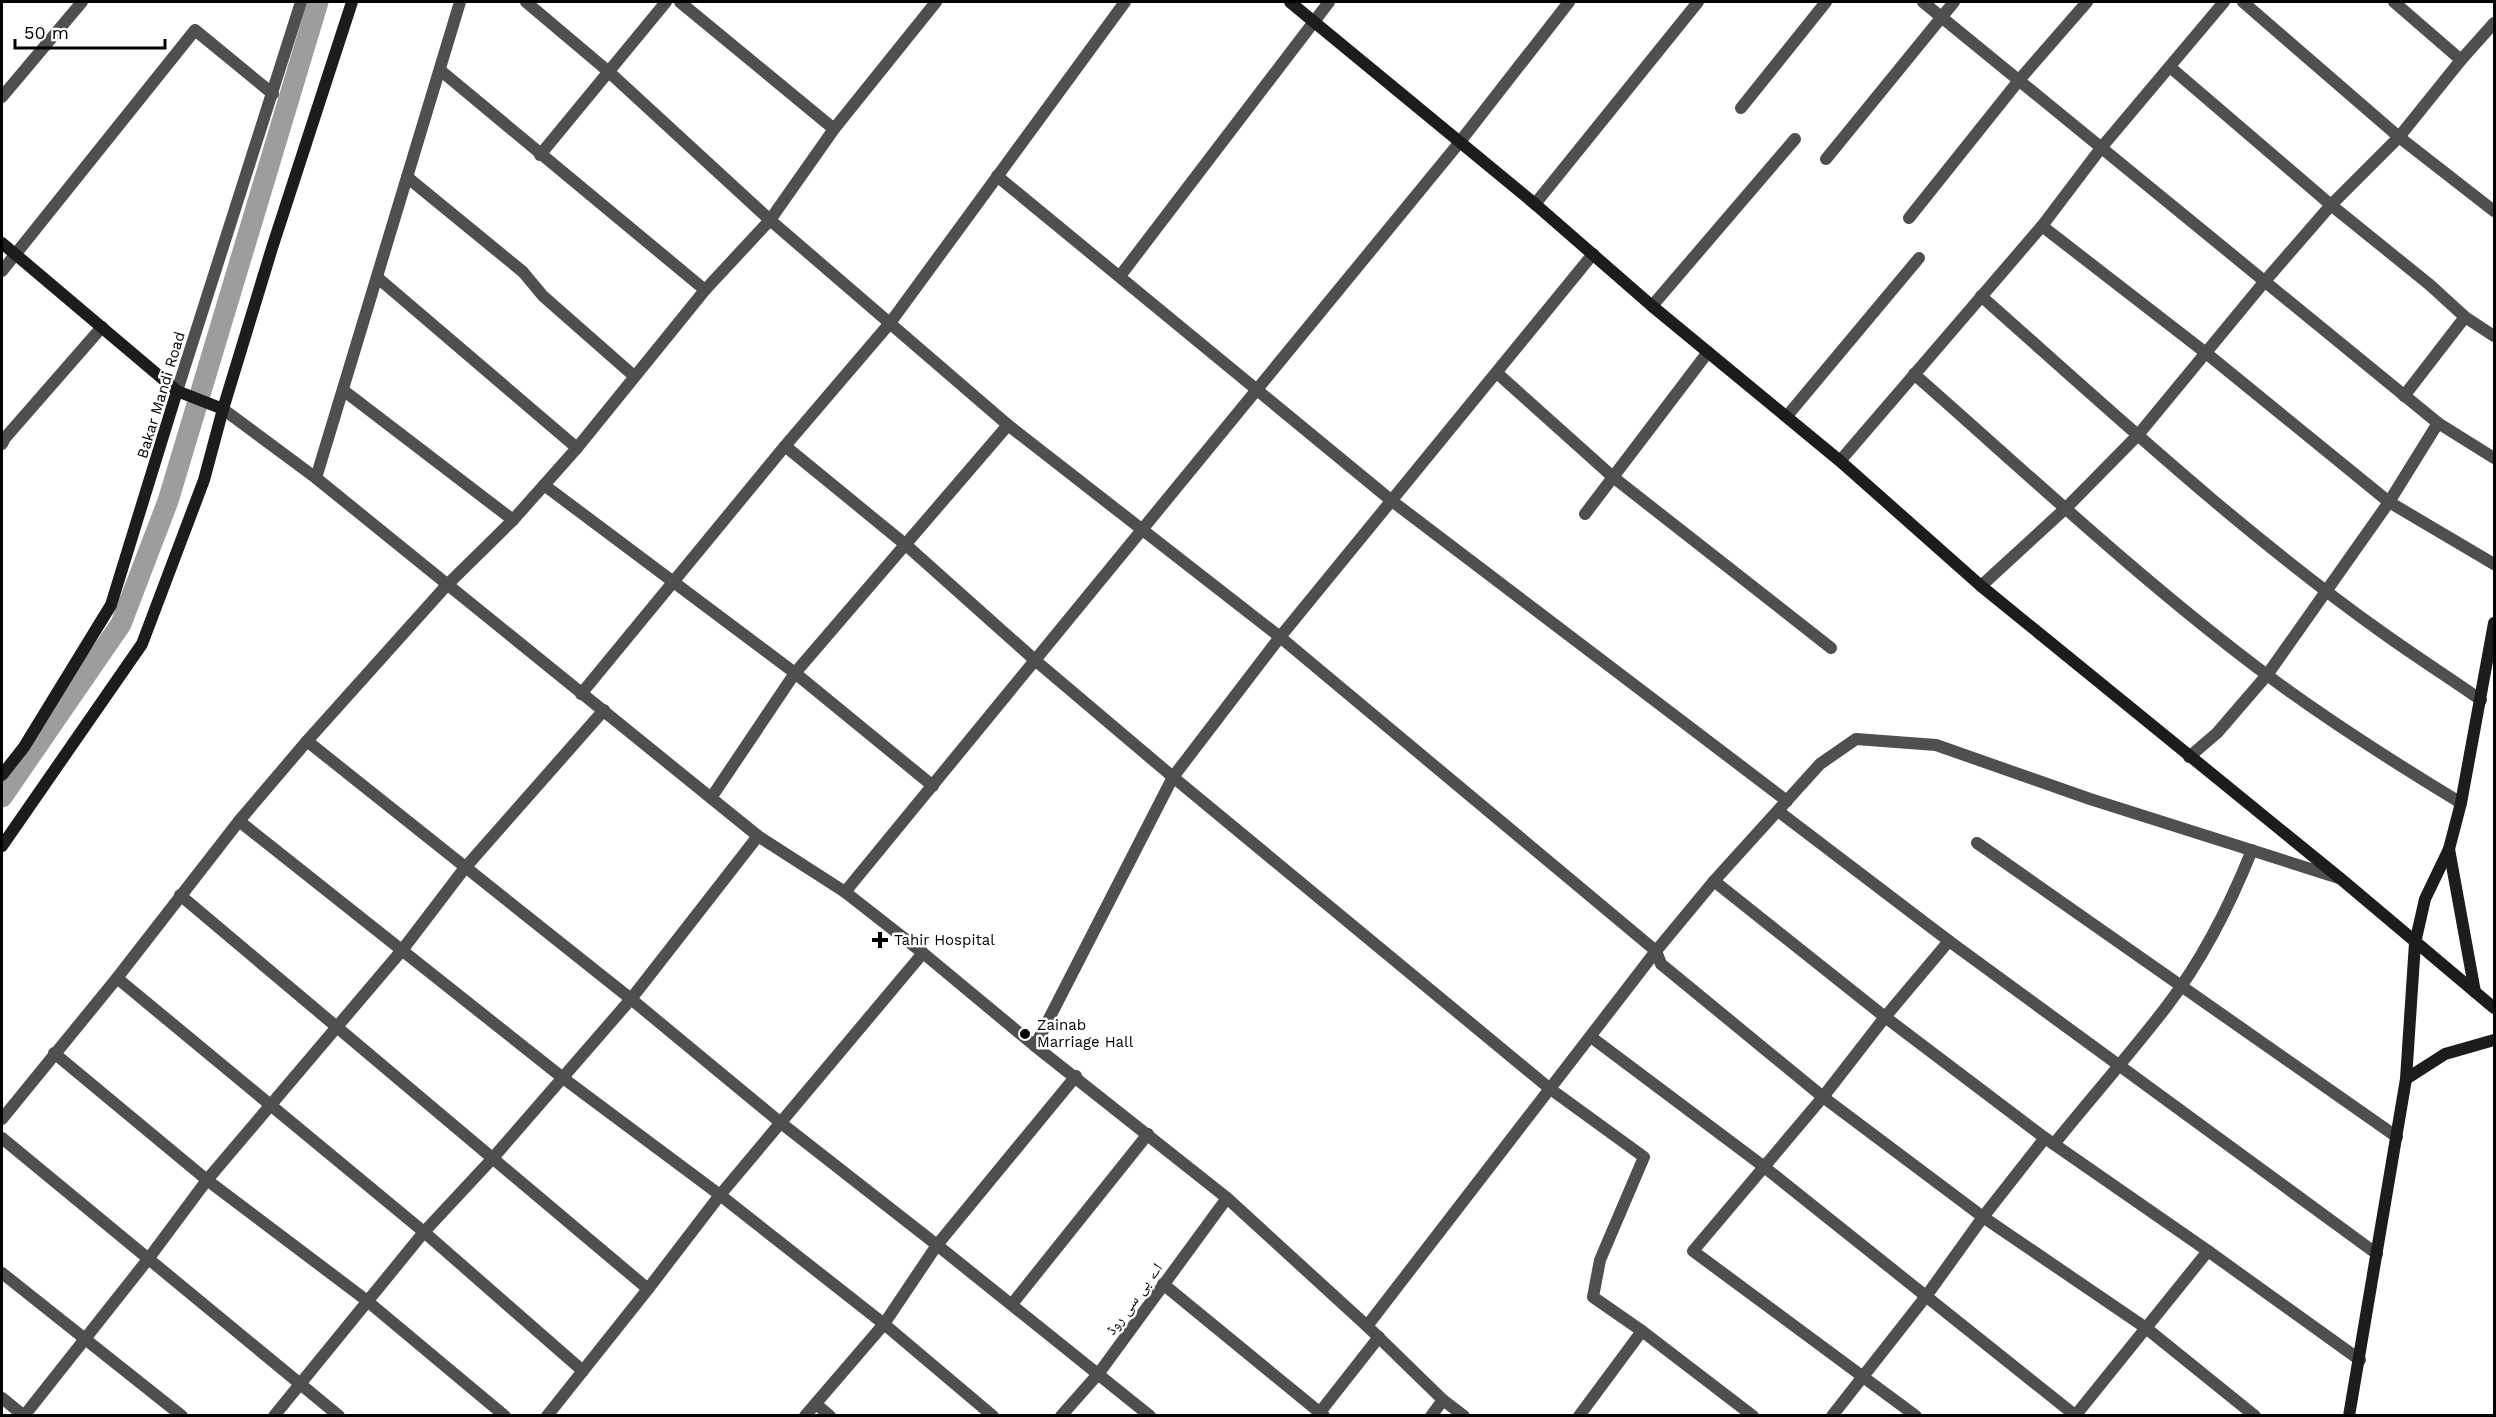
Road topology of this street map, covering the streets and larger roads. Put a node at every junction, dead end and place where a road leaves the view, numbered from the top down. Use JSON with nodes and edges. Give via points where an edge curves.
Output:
{"nodes":[{"id":1,"x":82,"y":2,"type":"edge"},
{"id":2,"x":302,"y":2,"type":"edge"},
{"id":3,"x":352,"y":2,"type":"edge"},
{"id":4,"x":460,"y":2,"type":"edge"},
{"id":5,"x":526,"y":2,"type":"edge"},
{"id":6,"x":666,"y":2,"type":"edge"},
{"id":7,"x":680,"y":2,"type":"edge"},
{"id":8,"x":936,"y":2,"type":"edge"},
{"id":9,"x":1125,"y":2,"type":"edge"},
{"id":10,"x":1290,"y":2,"type":"edge"},
{"id":11,"x":1329,"y":2,"type":"edge"},
{"id":12,"x":1569,"y":2,"type":"edge"},
{"id":13,"x":1698,"y":2,"type":"edge"},
{"id":14,"x":1826,"y":2,"type":"edge"},
{"id":15,"x":1923,"y":2,"type":"edge"},
{"id":16,"x":1954,"y":2,"type":"edge"},
{"id":17,"x":2087,"y":2,"type":"edge"},
{"id":18,"x":2224,"y":2,"type":"edge"},
{"id":19,"x":2243,"y":2,"type":"edge"},
{"id":20,"x":2394,"y":2,"type":"edge"},
{"id":21,"x":1940,"y":18,"type":"junction"},
{"id":22,"x":1314,"y":22,"type":"junction"},
{"id":23,"x":2494,"y":23,"type":"edge"},
{"id":24,"x":2460,"y":60,"type":"junction"},
{"id":25,"x":2170,"y":67,"type":"junction"},
{"id":26,"x":440,"y":70,"type":"junction"},
{"id":27,"x":609,"y":72,"type":"junction"},
{"id":28,"x":2020,"y":79,"type":"junction"},
{"id":29,"x":273,"y":94,"type":"junction"},
{"id":30,"x":2,"y":97,"type":"edge"},
{"id":31,"x":1741,"y":108,"type":"dead end"},
{"id":32,"x":834,"y":129,"type":"junction"},
{"id":33,"x":2399,"y":136,"type":"junction"},
{"id":34,"x":1795,"y":139,"type":"dead end"},
{"id":35,"x":1459,"y":143,"type":"junction"},
{"id":36,"x":2101,"y":148,"type":"junction"},
{"id":37,"x":540,"y":155,"type":"junction"},
{"id":38,"x":1826,"y":159,"type":"dead end"},
{"id":39,"x":997,"y":176,"type":"junction"},
{"id":40,"x":407,"y":177,"type":"junction"},
{"id":41,"x":1535,"y":204,"type":"junction"},
{"id":42,"x":2331,"y":205,"type":"junction"},
{"id":43,"x":2494,"y":211,"type":"edge"},
{"id":44,"x":1909,"y":218,"type":"dead end"},
{"id":45,"x":770,"y":220,"type":"junction"},
{"id":46,"x":2042,"y":226,"type":"junction"},
{"id":47,"x":2,"y":243,"type":"edge"},
{"id":48,"x":15,"y":254,"type":"junction"},
{"id":49,"x":1593,"y":254,"type":"junction"},
{"id":50,"x":1919,"y":258,"type":"dead end"},
{"id":51,"x":2,"y":271,"type":"edge"},
{"id":52,"x":1120,"y":276,"type":"junction"},
{"id":53,"x":378,"y":278,"type":"junction"},
{"id":54,"x":2265,"y":281,"type":"junction"},
{"id":55,"x":705,"y":290,"type":"junction"},
{"id":56,"x":1981,"y":296,"type":"junction"},
{"id":57,"x":1652,"y":306,"type":"junction"},
{"id":58,"x":2464,"y":318,"type":"junction"},
{"id":59,"x":890,"y":323,"type":"junction"},
{"id":60,"x":102,"y":327,"type":"junction"},
{"id":61,"x":2494,"y":336,"type":"edge"},
{"id":62,"x":1708,"y":352,"type":"junction"},
{"id":63,"x":2206,"y":353,"type":"junction"},
{"id":64,"x":1497,"y":373,"type":"junction"},
{"id":65,"x":1914,"y":374,"type":"junction"},
{"id":66,"x":634,"y":376,"type":"junction"},
{"id":67,"x":343,"y":390,"type":"junction"},
{"id":68,"x":1256,"y":390,"type":"junction"},
{"id":69,"x":177,"y":391,"type":"junction"},
{"id":70,"x":2404,"y":396,"type":"junction"},
{"id":71,"x":223,"y":409,"type":"junction"},
{"id":72,"x":1787,"y":416,"type":"junction"},
{"id":73,"x":2438,"y":423,"type":"junction"},
{"id":74,"x":1008,"y":425,"type":"junction"},
{"id":75,"x":2138,"y":435,"type":"junction"},
{"id":76,"x":2,"y":444,"type":"edge"},
{"id":77,"x":785,"y":446,"type":"junction"},
{"id":78,"x":577,"y":448,"type":"junction"},
{"id":79,"x":2494,"y":458,"type":"edge"},
{"id":80,"x":1840,"y":461,"type":"junction"},
{"id":81,"x":1613,"y":477,"type":"junction"},
{"id":82,"x":316,"y":478,"type":"junction"},
{"id":83,"x":544,"y":485,"type":"junction"},
{"id":84,"x":1392,"y":501,"type":"junction"},
{"id":85,"x":2389,"y":502,"type":"junction"},
{"id":86,"x":2067,"y":507,"type":"junction"},
{"id":87,"x":1585,"y":514,"type":"dead end"},
{"id":88,"x":513,"y":520,"type":"junction"},
{"id":89,"x":1141,"y":528,"type":"junction"},
{"id":90,"x":906,"y":545,"type":"junction"},
{"id":91,"x":2494,"y":564,"type":"edge"},
{"id":92,"x":674,"y":581,"type":"junction"},
{"id":93,"x":446,"y":586,"type":"junction"},
{"id":94,"x":1981,"y":586,"type":"junction"},
{"id":95,"x":2326,"y":590,"type":"junction"},
{"id":96,"x":2494,"y":623,"type":"edge"},
{"id":97,"x":1280,"y":637,"type":"junction"},
{"id":98,"x":1831,"y":648,"type":"dead end"},
{"id":99,"x":1036,"y":661,"type":"junction"},
{"id":100,"x":795,"y":673,"type":"junction"},
{"id":101,"x":2267,"y":675,"type":"junction"},
{"id":102,"x":581,"y":694,"type":"junction"},
{"id":103,"x":2481,"y":700,"type":"junction"},
{"id":104,"x":604,"y":711,"type":"junction"},
{"id":105,"x":307,"y":741,"type":"junction"},
{"id":106,"x":2189,"y":757,"type":"junction"},
{"id":107,"x":2,"y":775,"type":"edge"},
{"id":108,"x":1173,"y":777,"type":"junction"},
{"id":109,"x":933,"y":786,"type":"junction"},
{"id":110,"x":711,"y":798,"type":"junction"},
{"id":111,"x":2461,"y":803,"type":"junction"},
{"id":112,"x":1783,"y":806,"type":"junction"},
{"id":113,"x":239,"y":820,"type":"junction"},
{"id":114,"x":758,"y":836,"type":"junction"},
{"id":115,"x":1977,"y":843,"type":"dead end"},
{"id":116,"x":2,"y":846,"type":"edge"},
{"id":117,"x":2449,"y":849,"type":"junction"},
{"id":118,"x":2252,"y":850,"type":"junction"},
{"id":119,"x":465,"y":869,"type":"junction"},
{"id":120,"x":2341,"y":879,"type":"junction"},
{"id":121,"x":1714,"y":881,"type":"junction"},
{"id":122,"x":845,"y":892,"type":"junction"},
{"id":123,"x":180,"y":896,"type":"junction"},
{"id":124,"x":1949,"y":941,"type":"junction"},
{"id":125,"x":2415,"y":943,"type":"junction"},
{"id":126,"x":403,"y":949,"type":"junction"},
{"id":127,"x":1656,"y":951,"type":"junction"},
{"id":128,"x":923,"y":952,"type":"junction"},
{"id":129,"x":117,"y":978,"type":"junction"},
{"id":130,"x":2181,"y":986,"type":"junction"},
{"id":131,"x":2475,"y":992,"type":"junction"},
{"id":132,"x":631,"y":999,"type":"junction"},
{"id":133,"x":2494,"y":1008,"type":"edge"},
{"id":134,"x":1885,"y":1017,"type":"junction"},
{"id":135,"x":335,"y":1027,"type":"junction"},
{"id":136,"x":1592,"y":1037,"type":"junction"},
{"id":137,"x":2494,"y":1040,"type":"edge"},
{"id":138,"x":1035,"y":1046,"type":"junction"},
{"id":139,"x":54,"y":1053,"type":"junction"},
{"id":140,"x":2119,"y":1065,"type":"junction"},
{"id":141,"x":1076,"y":1076,"type":"junction"},
{"id":142,"x":563,"y":1077,"type":"junction"},
{"id":143,"x":2406,"y":1079,"type":"junction"},
{"id":144,"x":1550,"y":1088,"type":"junction"},
{"id":145,"x":1822,"y":1097,"type":"junction"},
{"id":146,"x":270,"y":1103,"type":"junction"},
{"id":147,"x":2,"y":1119,"type":"edge"},
{"id":148,"x":781,"y":1123,"type":"junction"},
{"id":149,"x":1148,"y":1134,"type":"junction"},
{"id":150,"x":2397,"y":1137,"type":"junction"},
{"id":151,"x":2,"y":1138,"type":"edge"},
{"id":152,"x":2050,"y":1141,"type":"junction"},
{"id":153,"x":492,"y":1159,"type":"junction"},
{"id":154,"x":1762,"y":1166,"type":"junction"},
{"id":155,"x":207,"y":1180,"type":"junction"},
{"id":156,"x":720,"y":1195,"type":"junction"},
{"id":157,"x":1227,"y":1198,"type":"junction"},
{"id":158,"x":1983,"y":1216,"type":"junction"},
{"id":159,"x":424,"y":1232,"type":"junction"},
{"id":160,"x":938,"y":1245,"type":"junction"},
{"id":161,"x":2208,"y":1251,"type":"junction"},
{"id":162,"x":2378,"y":1254,"type":"junction"},
{"id":163,"x":149,"y":1258,"type":"junction"},
{"id":164,"x":2,"y":1273,"type":"edge"},
{"id":165,"x":1163,"y":1284,"type":"junction"},
{"id":166,"x":648,"y":1289,"type":"junction"},
{"id":167,"x":1927,"y":1295,"type":"junction"},
{"id":168,"x":366,"y":1300,"type":"junction"},
{"id":169,"x":1012,"y":1304,"type":"junction"},
{"id":170,"x":884,"y":1324,"type":"junction"},
{"id":171,"x":1367,"y":1326,"type":"junction"},
{"id":172,"x":2146,"y":1328,"type":"junction"},
{"id":173,"x":1642,"y":1331,"type":"junction"},
{"id":174,"x":1379,"y":1337,"type":"junction"},
{"id":175,"x":85,"y":1339,"type":"junction"},
{"id":176,"x":2360,"y":1360,"type":"junction"},
{"id":177,"x":583,"y":1371,"type":"junction"},
{"id":178,"x":1099,"y":1373,"type":"junction"},
{"id":179,"x":1863,"y":1375,"type":"junction"},
{"id":180,"x":300,"y":1384,"type":"junction"},
{"id":181,"x":2,"y":1398,"type":"edge"},
{"id":182,"x":1443,"y":1400,"type":"junction"},
{"id":183,"x":816,"y":1404,"type":"junction"},
{"id":184,"x":1585,"y":1413,"type":"edge"},
{"id":185,"x":1320,"y":1414,"type":"edge"},
{"id":186,"x":24,"y":1415,"type":"edge"},
{"id":187,"x":2076,"y":1415,"type":"edge"},
{"id":188,"x":182,"y":1416,"type":"edge"},
{"id":189,"x":274,"y":1416,"type":"edge"},
{"id":190,"x":339,"y":1416,"type":"edge"},
{"id":191,"x":505,"y":1416,"type":"edge"},
{"id":192,"x":547,"y":1416,"type":"edge"},
{"id":193,"x":805,"y":1416,"type":"edge"},
{"id":194,"x":830,"y":1416,"type":"edge"},
{"id":195,"x":993,"y":1416,"type":"edge"},
{"id":196,"x":1061,"y":1416,"type":"edge"},
{"id":197,"x":1150,"y":1416,"type":"edge"},
{"id":198,"x":1431,"y":1416,"type":"edge"},
{"id":199,"x":1464,"y":1416,"type":"edge"},
{"id":200,"x":1753,"y":1416,"type":"edge"},
{"id":201,"x":1832,"y":1416,"type":"edge"},
{"id":202,"x":1916,"y":1416,"type":"edge"},
{"id":203,"x":2255,"y":1416,"type":"edge"},
{"id":204,"x":2349,"y":1416,"type":"edge"}],
"edges":[{"from":1,"to":30,"type":"street"},
{"from":2,"to":29,"type":"street","name":"Bakar Mandi Road"},
{"from":3,"to":71,"type":"street"},
{"from":4,"to":26,"type":"street"},
{"from":5,"to":27,"type":"street"},
{"from":6,"to":27,"type":"street"},
{"from":7,"to":32,"type":"street"},
{"from":8,"to":32,"type":"street"},
{"from":9,"to":39,"type":"street"},
{"from":10,"to":22,"type":"street"},
{"from":11,"to":22,"type":"street"},
{"from":12,"to":35,"type":"street"},
{"from":13,"to":41,"type":"street"},
{"from":14,"to":31,"type":"street"},
{"from":15,"to":21,"type":"street"},
{"from":16,"to":21,"type":"street"},
{"from":17,"to":28,"type":"street"},
{"from":18,"to":25,"type":"street"},
{"from":19,"to":33,"type":"street"},
{"from":20,"to":24,"type":"street"},
{"from":21,"to":28,"type":"street"},
{"from":21,"to":38,"type":"street"},
{"from":22,"to":35,"type":"street"},
{"from":22,"to":52,"type":"street"},
{"from":23,"to":24,"type":"street"},
{"from":24,"to":33,"type":"street"},
{"from":25,"to":36,"type":"street"},
{"from":25,"to":42,"type":"street"},
{"from":26,"to":37,"type":"street"},
{"from":26,"to":40,"type":"street"},
{"from":27,"to":37,"type":"street"},
{"from":27,"to":45,"type":"street"},
{"from":28,"to":36,"type":"street"},
{"from":28,"to":44,"type":"street"},
{"from":29,"to":48,"type":"street","via":[[195,30]]},
{"from":29,"to":69,"type":"street","name":"Bakar Mandi Road"},
{"from":32,"to":45,"type":"street"},
{"from":33,"to":42,"type":"street"},
{"from":33,"to":43,"type":"street"},
{"from":34,"to":57,"type":"street"},
{"from":35,"to":41,"type":"street"},
{"from":35,"to":68,"type":"street"},
{"from":36,"to":46,"type":"street"},
{"from":36,"to":54,"type":"street"},
{"from":37,"to":55,"type":"street"},
{"from":39,"to":52,"type":"street"},
{"from":39,"to":59,"type":"street"},
{"from":40,"to":53,"type":"street"},
{"from":40,"to":66,"type":"street","via":[[523,272],[543,296]]},
{"from":41,"to":49,"type":"street"},
{"from":42,"to":54,"type":"street"},
{"from":42,"to":58,"type":"street","via":[[2430,285]]},
{"from":45,"to":55,"type":"street"},
{"from":45,"to":59,"type":"street"},
{"from":46,"to":56,"type":"street"},
{"from":46,"to":63,"type":"street"},
{"from":47,"to":48,"type":"street"},
{"from":48,"to":51,"type":"street"},
{"from":48,"to":60,"type":"street"},
{"from":49,"to":57,"type":"street"},
{"from":49,"to":64,"type":"street"},
{"from":50,"to":72,"type":"street"},
{"from":52,"to":68,"type":"street"},
{"from":53,"to":67,"type":"street"},
{"from":53,"to":78,"type":"street"},
{"from":54,"to":63,"type":"street"},
{"from":54,"to":70,"type":"street"},
{"from":55,"to":66,"type":"street"},
{"from":56,"to":65,"type":"street"},
{"from":56,"to":75,"type":"street"},
{"from":57,"to":62,"type":"street"},
{"from":58,"to":61,"type":"street"},
{"from":58,"to":70,"type":"street"},
{"from":59,"to":74,"type":"street"},
{"from":59,"to":77,"type":"street"},
{"from":60,"to":69,"type":"street"},
{"from":60,"to":76,"type":"street"},
{"from":62,"to":72,"type":"street"},
{"from":62,"to":81,"type":"street"},
{"from":63,"to":75,"type":"street"},
{"from":63,"to":85,"type":"street"},
{"from":64,"to":81,"type":"street"},
{"from":64,"to":84,"type":"street"},
{"from":65,"to":80,"type":"street"},
{"from":65,"to":86,"type":"street"},
{"from":66,"to":78,"type":"street"},
{"from":67,"to":82,"type":"street"},
{"from":67,"to":88,"type":"street"},
{"from":68,"to":84,"type":"street"},
{"from":68,"to":89,"type":"street"},
{"from":69,"to":71,"type":"street"},
{"from":69,"to":107,"type":"street","name":"Bakar Mandi Road","via":[[111,604],[24,747]]},
{"from":70,"to":73,"type":"street"},
{"from":71,"to":82,"type":"street"},
{"from":71,"to":116,"type":"street","via":[[204,480],[142,644]]},
{"from":72,"to":80,"type":"street"},
{"from":73,"to":79,"type":"street"},
{"from":73,"to":85,"type":"street"},
{"from":74,"to":89,"type":"street"},
{"from":74,"to":90,"type":"street"},
{"from":75,"to":86,"type":"street"},
{"from":75,"to":95,"type":"street"},
{"from":77,"to":90,"type":"street"},
{"from":77,"to":92,"type":"street"},
{"from":78,"to":83,"type":"street"},
{"from":80,"to":94,"type":"street"},
{"from":81,"to":87,"type":"street"},
{"from":81,"to":98,"type":"street"},
{"from":82,"to":93,"type":"street"},
{"from":83,"to":88,"type":"street"},
{"from":83,"to":92,"type":"street"},
{"from":84,"to":97,"type":"street"},
{"from":84,"to":112,"type":"street"},
{"from":85,"to":91,"type":"street"},
{"from":85,"to":95,"type":"street"},
{"from":86,"to":94,"type":"street"},
{"from":86,"to":101,"type":"street"},
{"from":88,"to":93,"type":"street"},
{"from":89,"to":97,"type":"street"},
{"from":89,"to":99,"type":"street"},
{"from":90,"to":99,"type":"street"},
{"from":90,"to":100,"type":"street"},
{"from":92,"to":100,"type":"street"},
{"from":92,"to":102,"type":"street"},
{"from":93,"to":102,"type":"street"},
{"from":93,"to":105,"type":"street"},
{"from":94,"to":106,"type":"street"},
{"from":95,"to":101,"type":"street"},
{"from":95,"to":103,"type":"street"},
{"from":96,"to":103,"type":"street"},
{"from":97,"to":108,"type":"street"},
{"from":97,"to":127,"type":"street"},
{"from":99,"to":108,"type":"street"},
{"from":99,"to":109,"type":"street"},
{"from":100,"to":109,"type":"street"},
{"from":100,"to":110,"type":"street"},
{"from":101,"to":106,"type":"street","via":[[2217,733]]},
{"from":101,"to":111,"type":"street","via":[[2362,742]]},
{"from":102,"to":104,"type":"street"},
{"from":103,"to":111,"type":"street"},
{"from":104,"to":110,"type":"street"},
{"from":104,"to":119,"type":"street"},
{"from":105,"to":113,"type":"street"},
{"from":105,"to":119,"type":"street"},
{"from":106,"to":120,"type":"street"},
{"from":108,"to":138,"type":"street"},
{"from":108,"to":144,"type":"street"},
{"from":109,"to":122,"type":"street"},
{"from":110,"to":114,"type":"street"},
{"from":111,"to":117,"type":"street"},
{"from":112,"to":118,"type":"street","via":[[1820,764],[1856,739],[1936,745]]},
{"from":112,"to":121,"type":"street"},
{"from":112,"to":124,"type":"street"},
{"from":113,"to":123,"type":"street"},
{"from":113,"to":126,"type":"street"},
{"from":114,"to":122,"type":"street"},
{"from":114,"to":132,"type":"street"},
{"from":115,"to":130,"type":"street"},
{"from":117,"to":125,"type":"street","via":[[2425,899]]},
{"from":117,"to":131,"type":"street"},
{"from":118,"to":120,"type":"street"},
{"from":118,"to":130,"type":"street","via":[[2237,888]]},
{"from":119,"to":126,"type":"street"},
{"from":119,"to":132,"type":"street"},
{"from":120,"to":125,"type":"street"},
{"from":121,"to":127,"type":"street"},
{"from":121,"to":134,"type":"street"},
{"from":122,"to":128,"type":"street"},
{"from":123,"to":129,"type":"street"},
{"from":123,"to":135,"type":"street"},
{"from":124,"to":134,"type":"street"},
{"from":124,"to":140,"type":"street"},
{"from":125,"to":131,"type":"street"},
{"from":125,"to":143,"type":"street"},
{"from":126,"to":135,"type":"street"},
{"from":126,"to":142,"type":"street"},
{"from":127,"to":136,"type":"street"},
{"from":127,"to":145,"type":"street","via":[[1661,964]]},
{"from":128,"to":138,"type":"street"},
{"from":128,"to":148,"type":"street"},
{"from":129,"to":139,"type":"street"},
{"from":129,"to":146,"type":"street"},
{"from":130,"to":140,"type":"street"},
{"from":130,"to":150,"type":"street"},
{"from":131,"to":133,"type":"street"},
{"from":132,"to":142,"type":"street"},
{"from":132,"to":148,"type":"street"},
{"from":134,"to":145,"type":"street"},
{"from":134,"to":152,"type":"street"},
{"from":135,"to":146,"type":"street"},
{"from":135,"to":153,"type":"street"},
{"from":136,"to":144,"type":"street"},
{"from":136,"to":154,"type":"street"},
{"from":137,"to":143,"type":"street","via":[[2445,1054]]},
{"from":138,"to":141,"type":"street"},
{"from":139,"to":147,"type":"street"},
{"from":139,"to":155,"type":"street"},
{"from":140,"to":152,"type":"street"},
{"from":140,"to":162,"type":"street"},
{"from":141,"to":149,"type":"street"},
{"from":141,"to":160,"type":"street"},
{"from":142,"to":153,"type":"street"},
{"from":142,"to":156,"type":"street"},
{"from":143,"to":150,"type":"street"},
{"from":144,"to":171,"type":"street"},
{"from":144,"to":173,"type":"street","via":[[1644,1157],[1600,1260],[1593,1297]]},
{"from":145,"to":154,"type":"street"},
{"from":145,"to":158,"type":"street"},
{"from":146,"to":155,"type":"street"},
{"from":146,"to":159,"type":"street"},
{"from":148,"to":156,"type":"street"},
{"from":148,"to":160,"type":"street"},
{"from":149,"to":157,"type":"street"},
{"from":149,"to":169,"type":"street"},
{"from":150,"to":162,"type":"street"},
{"from":151,"to":163,"type":"street"},
{"from":152,"to":158,"type":"street"},
{"from":152,"to":161,"type":"street"},
{"from":153,"to":159,"type":"street"},
{"from":153,"to":166,"type":"street"},
{"from":154,"to":167,"type":"street"},
{"from":154,"to":179,"type":"street","via":[[1693,1251]]},
{"from":155,"to":163,"type":"street"},
{"from":155,"to":168,"type":"street"},
{"from":156,"to":166,"type":"street"},
{"from":156,"to":170,"type":"street"},
{"from":157,"to":165,"type":"street","name":"اے بی سی روڈ"},
{"from":157,"to":171,"type":"street"},
{"from":158,"to":167,"type":"street"},
{"from":158,"to":172,"type":"street"},
{"from":159,"to":168,"type":"street"},
{"from":159,"to":177,"type":"street"},
{"from":160,"to":169,"type":"street"},
{"from":160,"to":170,"type":"street"},
{"from":161,"to":172,"type":"street"},
{"from":161,"to":176,"type":"street"},
{"from":162,"to":176,"type":"street"},
{"from":163,"to":175,"type":"street"},
{"from":163,"to":180,"type":"street"},
{"from":164,"to":175,"type":"street"},
{"from":165,"to":178,"type":"street","name":"اے بی سی روڈ"},
{"from":165,"to":185,"type":"street"},
{"from":166,"to":177,"type":"street"},
{"from":167,"to":179,"type":"street"},
{"from":167,"to":187,"type":"street"},
{"from":168,"to":180,"type":"street"},
{"from":168,"to":191,"type":"street"},
{"from":169,"to":178,"type":"street"},
{"from":170,"to":183,"type":"street"},
{"from":170,"to":195,"type":"street"},
{"from":171,"to":174,"type":"street"},
{"from":172,"to":187,"type":"street"},
{"from":172,"to":203,"type":"street"},
{"from":173,"to":184,"type":"street"},
{"from":173,"to":200,"type":"street"},
{"from":174,"to":182,"type":"street"},
{"from":174,"to":185,"type":"street"},
{"from":175,"to":186,"type":"street"},
{"from":175,"to":188,"type":"street"},
{"from":176,"to":204,"type":"street"},
{"from":177,"to":192,"type":"street"},
{"from":178,"to":196,"type":"street","name":"اے بی سی روڈ"},
{"from":178,"to":197,"type":"street"},
{"from":179,"to":201,"type":"street"},
{"from":179,"to":202,"type":"street"},
{"from":180,"to":189,"type":"street"},
{"from":180,"to":190,"type":"street"},
{"from":181,"to":186,"type":"street"},
{"from":182,"to":198,"type":"street"},
{"from":182,"to":199,"type":"street"},
{"from":183,"to":193,"type":"street"},
{"from":183,"to":194,"type":"street"}]}
